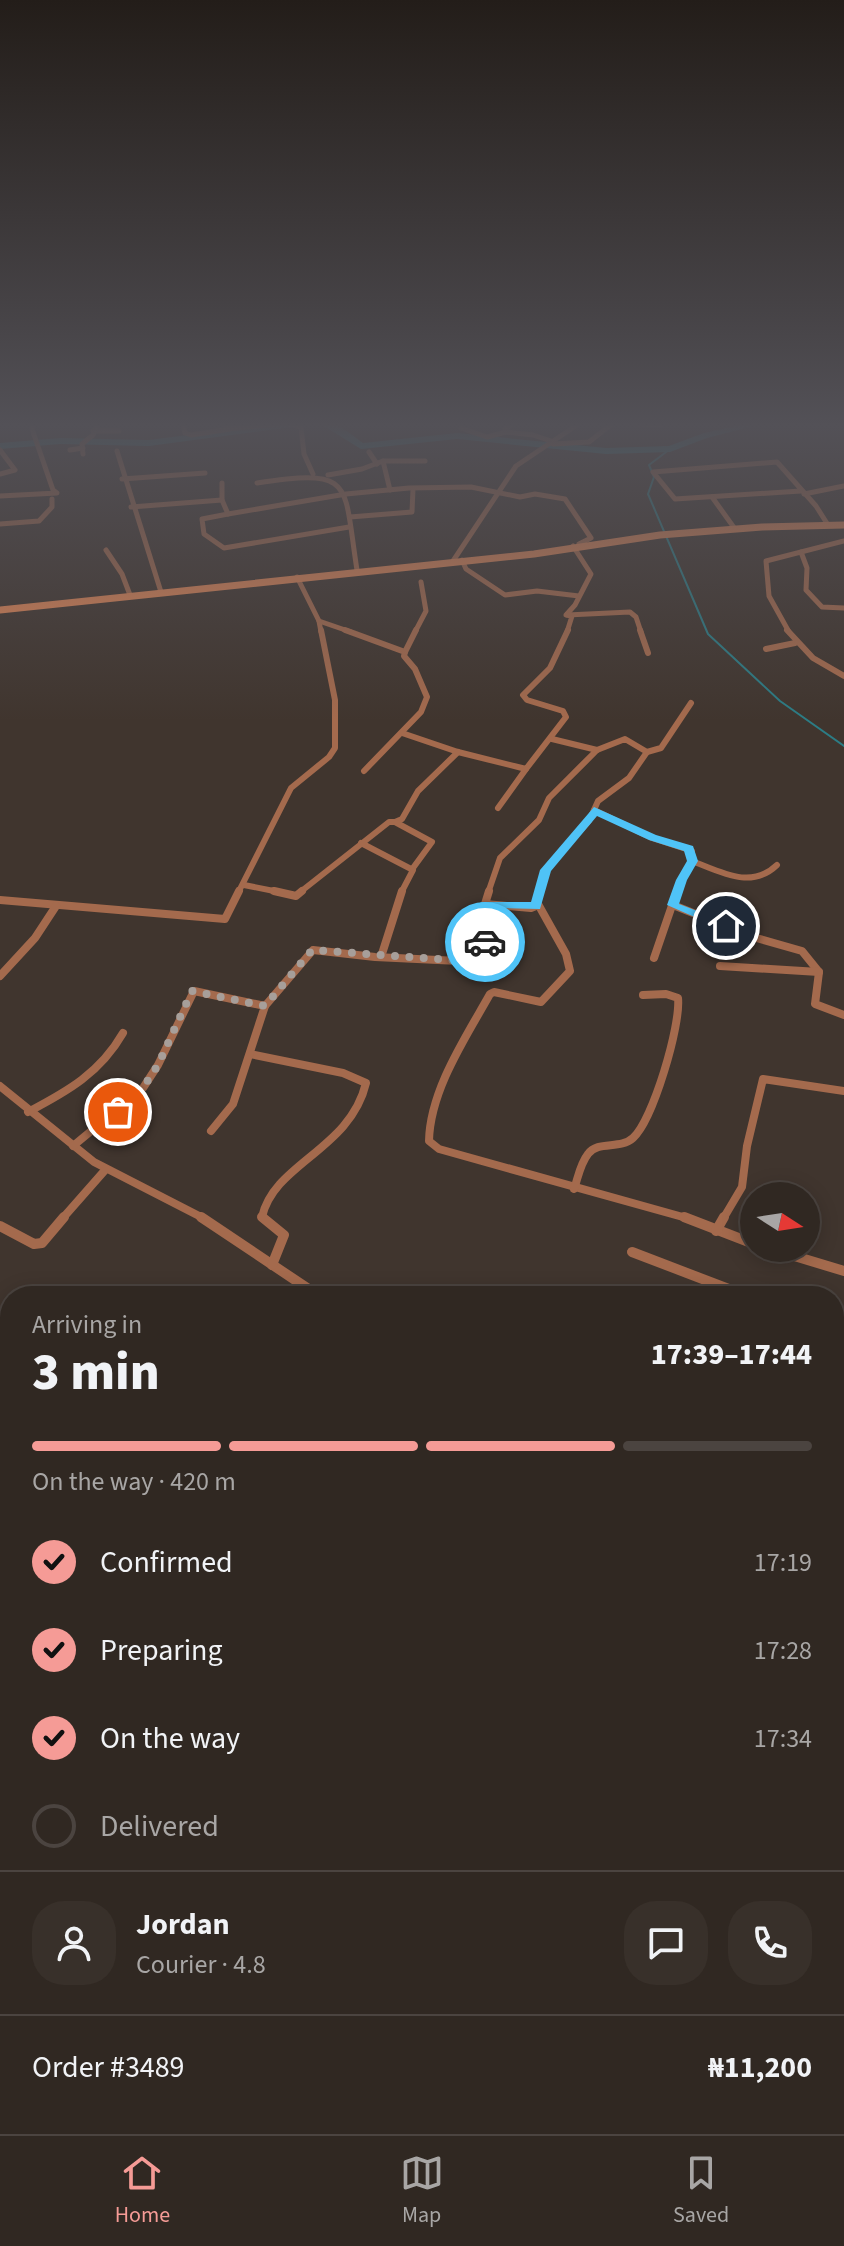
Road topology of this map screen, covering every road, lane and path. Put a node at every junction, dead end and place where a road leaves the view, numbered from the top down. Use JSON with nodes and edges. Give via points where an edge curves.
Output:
{"nodes":[{"id":1,"x":137,"y":523,"type":"edge"},
{"id":2,"x":202,"y":523,"type":"edge"},
{"id":3,"x":349,"y":523,"type":"edge"},
{"id":4,"x":478,"y":523,"type":"edge"},
{"id":5,"x":581,"y":523,"type":"edge"},
{"id":6,"x":730,"y":523,"type":"edge"},
{"id":7,"x":826,"y":523,"type":"edge"},
{"id":8,"x":828,"y":525,"type":"junction"},
{"id":9,"x":844,"y":525,"type":"edge"},
{"id":10,"x":349,"y":527,"type":"junction"},
{"id":11,"x":735,"y":529,"type":"junction"},
{"id":12,"x":844,"y":541,"type":"edge"},
{"id":13,"x":573,"y":546,"type":"junction"},
{"id":14,"x":106,"y":550,"type":"dead end"},
{"id":15,"x":801,"y":552,"type":"junction"},
{"id":16,"x":534,"y":554,"type":"junction"},
{"id":17,"x":462,"y":560,"type":"junction"},
{"id":18,"x":453,"y":561,"type":"junction"},
{"id":19,"x":357,"y":570,"type":"junction"},
{"id":20,"x":297,"y":577,"type":"junction"},
{"id":21,"x":421,"y":582,"type":"dead end"},
{"id":22,"x":161,"y":592,"type":"junction"},
{"id":23,"x":130,"y":595,"type":"junction"},
{"id":24,"x":579,"y":596,"type":"junction"},
{"id":25,"x":844,"y":608,"type":"edge"},
{"id":26,"x":0,"y":610,"type":"edge"},
{"id":27,"x":566,"y":615,"type":"junction"},
{"id":28,"x":319,"y":621,"type":"junction"},
{"id":29,"x":795,"y":643,"type":"junction"},
{"id":30,"x":766,"y":649,"type":"dead end"},
{"id":31,"x":405,"y":652,"type":"junction"},
{"id":32,"x":648,"y":653,"type":"dead end"},
{"id":33,"x":844,"y":676,"type":"edge"},
{"id":34,"x":691,"y":703,"type":"dead end"},
{"id":35,"x":402,"y":733,"type":"junction"},
{"id":36,"x":552,"y":739,"type":"junction"},
{"id":37,"x":597,"y":750,"type":"junction"},
{"id":38,"x":458,"y":752,"type":"junction"},
{"id":39,"x":647,"y":752,"type":"junction"},
{"id":40,"x":526,"y":769,"type":"junction"},
{"id":41,"x":364,"y":771,"type":"dead end"},
{"id":42,"x":498,"y":808,"type":"dead end"},
{"id":43,"x":594,"y":810,"type":"junction"},
{"id":44,"x":395,"y":822,"type":"junction"},
{"id":45,"x":361,"y":843,"type":"junction"},
{"id":46,"x":692,"y":861,"type":"junction"},
{"id":47,"x":777,"y":865,"type":"dead end"},
{"id":48,"x":413,"y":868,"type":"junction"},
{"id":49,"x":244,"y":885,"type":"junction"},
{"id":50,"x":0,"y":900,"type":"edge"},
{"id":51,"x":485,"y":904,"type":"junction"},
{"id":52,"x":538,"y":904,"type":"junction"},
{"id":53,"x":673,"y":905,"type":"junction"},
{"id":54,"x":56,"y":906,"type":"junction"},
{"id":55,"x":381,"y":957,"type":"junction"},
{"id":56,"x":654,"y":958,"type":"dead end"},
{"id":57,"x":720,"y":966,"type":"dead end"},
{"id":58,"x":819,"y":972,"type":"junction"},
{"id":59,"x":0,"y":976,"type":"edge"},
{"id":60,"x":643,"y":995,"type":"dead end"},
{"id":61,"x":265,"y":1006,"type":"junction"},
{"id":62,"x":844,"y":1015,"type":"edge"},
{"id":63,"x":123,"y":1033,"type":"dead end"},
{"id":64,"x":250,"y":1054,"type":"junction"},
{"id":65,"x":0,"y":1086,"type":"edge"},
{"id":66,"x":844,"y":1091,"type":"edge"},
{"id":67,"x":28,"y":1112,"type":"junction"},
{"id":68,"x":211,"y":1131,"type":"dead end"},
{"id":69,"x":73,"y":1146,"type":"junction"},
{"id":70,"x":106,"y":1169,"type":"junction"},
{"id":71,"x":574,"y":1189,"type":"junction"},
{"id":72,"x":0,"y":1226,"type":"edge"},
{"id":73,"x":716,"y":1231,"type":"junction"},
{"id":74,"x":740,"y":1239,"type":"edge"},
{"id":75,"x":632,"y":1252,"type":"dead end"},
{"id":76,"x":814,"y":1262,"type":"edge"},
{"id":77,"x":272,"y":1265,"type":"junction"},
{"id":78,"x":844,"y":1271,"type":"edge"},
{"id":79,"x":304,"y":1286,"type":"edge"},
{"id":80,"x":721,"y":1286,"type":"edge"}],
"edges":[{"from":1,"to":22,"type":"street"},
{"from":2,"to":10,"type":"street","via":[[204,534],[224,548]]},
{"from":3,"to":10,"type":"street"},
{"from":4,"to":18,"type":"street"},
{"from":5,"to":16,"type":"street","via":[[591,538],[586,543]]},
{"from":6,"to":11,"type":"street"},
{"from":7,"to":8,"type":"street"},
{"from":8,"to":9,"type":"main road"},
{"from":8,"to":11,"type":"main road"},
{"from":10,"to":19,"type":"street"},
{"from":11,"to":13,"type":"main road"},
{"from":12,"to":15,"type":"street"},
{"from":13,"to":16,"type":"main road"},
{"from":13,"to":24,"type":"street","via":[[591,571]]},
{"from":14,"to":23,"type":"street"},
{"from":15,"to":25,"type":"street","via":[[806,590],[818,606]]},
{"from":15,"to":29,"type":"street","via":[[766,561],[764,574],[766,593]]},
{"from":16,"to":17,"type":"main road"},
{"from":17,"to":18,"type":"main road"},
{"from":17,"to":24,"type":"street","via":[[466,569],[505,595],[537,591]]},
{"from":18,"to":19,"type":"main road"},
{"from":19,"to":20,"type":"main road"},
{"from":20,"to":22,"type":"main road"},
{"from":20,"to":28,"type":"street"},
{"from":21,"to":31,"type":"street","via":[[426,611]]},
{"from":22,"to":23,"type":"main road"},
{"from":23,"to":26,"type":"main road"},
{"from":24,"to":27,"type":"street"},
{"from":27,"to":32,"type":"street","via":[[630,612]]},
{"from":27,"to":36,"type":"street","via":[[572,616],[558,655],[523,695],[566,714]]},
{"from":28,"to":31,"type":"street"},
{"from":28,"to":49,"type":"street","via":[[335,700],[335,748],[294,783]]},
{"from":29,"to":30,"type":"street"},
{"from":29,"to":33,"type":"street"},
{"from":31,"to":35,"type":"street","via":[[427,701]]},
{"from":34,"to":39,"type":"street","via":[[661,748]]},
{"from":35,"to":38,"type":"street"},
{"from":35,"to":41,"type":"street"},
{"from":36,"to":37,"type":"street"},
{"from":36,"to":40,"type":"street"},
{"from":37,"to":39,"type":"street","via":[[625,739]]},
{"from":37,"to":51,"type":"street","via":[[549,798],[539,820],[503,853]]},
{"from":38,"to":40,"type":"street"},
{"from":38,"to":44,"type":"street"},
{"from":39,"to":43,"type":"street","via":[[629,778]]},
{"from":40,"to":42,"type":"street"},
{"from":43,"to":46,"type":"street","via":[[689,849]]},
{"from":43,"to":52,"type":"street","via":[[546,870]]},
{"from":44,"to":45,"type":"street","via":[[387,822]]},
{"from":44,"to":48,"type":"street","via":[[432,842]]},
{"from":45,"to":48,"type":"street"},
{"from":45,"to":49,"type":"street","via":[[293,897]]},
{"from":46,"to":47,"type":"street","via":[[759,880]]},
{"from":46,"to":53,"type":"street"},
{"from":48,"to":55,"type":"street","via":[[386,930]]},
{"from":49,"to":54,"type":"street","via":[[221,920]]},
{"from":50,"to":54,"type":"street"},
{"from":51,"to":52,"type":"street"},
{"from":51,"to":55,"type":"street","via":[[493,911],[480,962]]},
{"from":52,"to":71,"type":"street","via":[[570,971],[541,1002],[490,994],[446,1079],[428,1135],[439,1149]]},
{"from":53,"to":56,"type":"street"},
{"from":53,"to":58,"type":"street","via":[[802,951]]},
{"from":54,"to":59,"type":"street"},
{"from":55,"to":61,"type":"street","via":[[312,950]]},
{"from":57,"to":58,"type":"street"},
{"from":58,"to":62,"type":"street","via":[[815,1004]]},
{"from":60,"to":71,"type":"street","via":[[678,998],[677,1035],[636,1135],[622,1145],[600,1146],[588,1153]]},
{"from":61,"to":64,"type":"street"},
{"from":61,"to":69,"type":"street","via":[[191,992],[143,1088]]},
{"from":63,"to":67,"type":"street","via":[[110,1058],[85,1081]]},
{"from":64,"to":68,"type":"street","via":[[233,1104]]},
{"from":64,"to":77,"type":"street","via":[[343,1073],[366,1083],[346,1130],[276,1189],[262,1208],[262,1217],[284,1235]]},
{"from":65,"to":67,"type":"street"},
{"from":66,"to":73,"type":"street","via":[[763,1079],[742,1187]]},
{"from":67,"to":69,"type":"street"},
{"from":69,"to":70,"type":"street"},
{"from":70,"to":72,"type":"street","via":[[42,1243]]},
{"from":70,"to":77,"type":"street","via":[[210,1222]]},
{"from":71,"to":73,"type":"street","via":[[681,1216]]},
{"from":73,"to":74,"type":"street"},
{"from":75,"to":80,"type":"street"},
{"from":76,"to":78,"type":"street"},
{"from":77,"to":79,"type":"street"}]}
